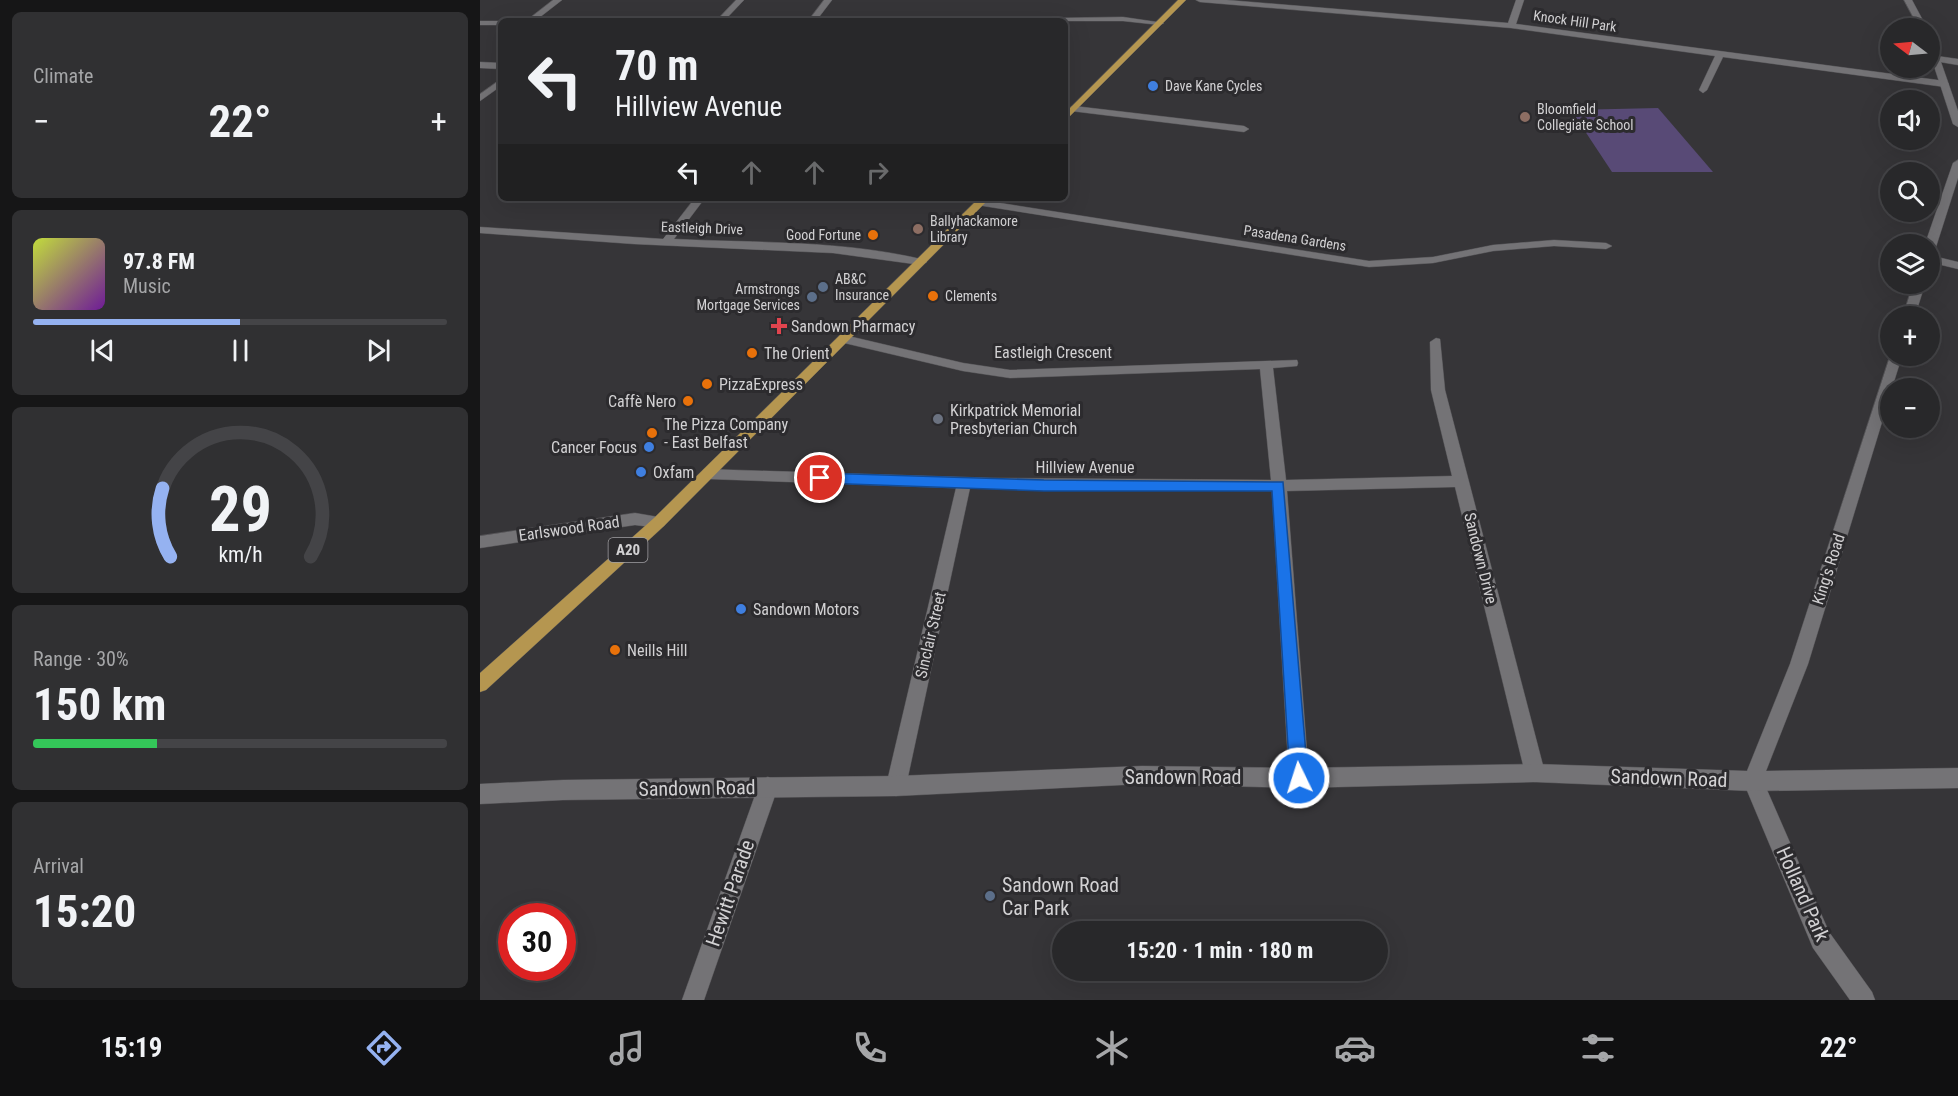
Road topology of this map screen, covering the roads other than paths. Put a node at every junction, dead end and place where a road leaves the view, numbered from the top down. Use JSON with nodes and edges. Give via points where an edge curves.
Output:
{"nodes":[{"id":1,"x":558,"y":0,"type":"edge"},
{"id":2,"x":740,"y":0,"type":"edge"},
{"id":3,"x":828,"y":0,"type":"edge"},
{"id":4,"x":1182,"y":0,"type":"edge"},
{"id":5,"x":1200,"y":0,"type":"edge"},
{"id":6,"x":1520,"y":0,"type":"edge"},
{"id":7,"x":1908,"y":0,"type":"edge"},
{"id":8,"x":534,"y":18,"type":"edge"},
{"id":9,"x":723,"y":18,"type":"edge"},
{"id":10,"x":814,"y":18,"type":"edge"},
{"id":11,"x":1918,"y":18,"type":"edge"},
{"id":12,"x":1068,"y":20,"type":"edge"},
{"id":13,"x":480,"y":23,"type":"edge"},
{"id":14,"x":498,"y":23,"type":"edge"},
{"id":15,"x":1160,"y":23,"type":"junction"},
{"id":16,"x":1511,"y":26,"type":"junction"},
{"id":17,"x":1720,"y":54,"type":"junction"},
{"id":18,"x":1940,"y":59,"type":"edge"},
{"id":19,"x":1958,"y":62,"type":"edge"},
{"id":20,"x":480,"y":65,"type":"edge"},
{"id":21,"x":498,"y":66,"type":"edge"},
{"id":22,"x":1940,"y":68,"type":"edge"},
{"id":23,"x":498,"y":84,"type":"edge"},
{"id":24,"x":1945,"y":84,"type":"junction"},
{"id":25,"x":1703,"y":90,"type":"dead end"},
{"id":26,"x":480,"y":98,"type":"edge"},
{"id":27,"x":1074,"y":109,"type":"junction"},
{"id":28,"x":1068,"y":115,"type":"edge"},
{"id":29,"x":1958,"y":124,"type":"edge"},
{"id":30,"x":1244,"y":129,"type":"dead end"},
{"id":31,"x":1958,"y":163,"type":"edge"},
{"id":32,"x":698,"y":201,"type":"edge"},
{"id":33,"x":982,"y":201,"type":"edge"},
{"id":34,"x":989,"y":201,"type":"edge"},
{"id":35,"x":480,"y":230,"type":"edge"},
{"id":36,"x":1934,"y":234,"type":"edge"},
{"id":37,"x":666,"y":242,"type":"junction"},
{"id":38,"x":1606,"y":246,"type":"dead end"},
{"id":39,"x":1940,"y":261,"type":"edge"},
{"id":40,"x":921,"y":262,"type":"junction"},
{"id":41,"x":1958,"y":266,"type":"edge"},
{"id":42,"x":844,"y":339,"type":"junction"},
{"id":43,"x":1436,"y":342,"type":"dead end"},
{"id":44,"x":1292,"y":363,"type":"dead end"},
{"id":45,"x":1266,"y":364,"type":"junction"},
{"id":46,"x":1893,"y":366,"type":"edge"},
{"id":47,"x":709,"y":473,"type":"junction"},
{"id":48,"x":1461,"y":481,"type":"junction"},
{"id":49,"x":964,"y":484,"type":"junction"},
{"id":50,"x":1278,"y":486,"type":"junction"},
{"id":51,"x":659,"y":522,"type":"junction"},
{"id":52,"x":480,"y":542,"type":"edge"},
{"id":53,"x":480,"y":684,"type":"edge"},
{"id":54,"x":1535,"y":773,"type":"junction"},
{"id":55,"x":1299,"y":778,"type":"junction"},
{"id":56,"x":1958,"y":778,"type":"edge"},
{"id":57,"x":1754,"y":781,"type":"junction"},
{"id":58,"x":768,"y":786,"type":"junction"},
{"id":59,"x":896,"y":786,"type":"junction"},
{"id":60,"x":480,"y":794,"type":"edge"},
{"id":61,"x":693,"y":1000,"type":"edge"},
{"id":62,"x":1864,"y":1000,"type":"edge"}],
"edges":[{"from":1,"to":8,"type":"street"},
{"from":2,"to":9,"type":"street"},
{"from":3,"to":10,"type":"street"},
{"from":4,"to":15,"type":"main road"},
{"from":5,"to":16,"type":"street","name":"Knock Hill Park"},
{"from":6,"to":16,"type":"street"},
{"from":7,"to":11,"type":"street"},
{"from":12,"to":15,"type":"street"},
{"from":13,"to":14,"type":"street"},
{"from":15,"to":27,"type":"main road"},
{"from":16,"to":17,"type":"street","name":"Knock Hill Park"},
{"from":17,"to":24,"type":"street","name":"Knock Hill Park"},
{"from":17,"to":25,"type":"street"},
{"from":18,"to":19,"type":"street"},
{"from":20,"to":21,"type":"street"},
{"from":22,"to":24,"type":"street"},
{"from":23,"to":26,"type":"street"},
{"from":24,"to":29,"type":"street"},
{"from":27,"to":28,"type":"main road"},
{"from":27,"to":30,"type":"street"},
{"from":31,"to":36,"type":"street"},
{"from":32,"to":37,"type":"street"},
{"from":33,"to":40,"type":"main road","number":"A20"},
{"from":34,"to":38,"type":"street","name":"Pasadena Gardens","via":[[1369,264],[1433,260],[1493,248],[1554,243]]},
{"from":35,"to":37,"type":"street","name":"Eastleigh Drive"},
{"from":37,"to":40,"type":"street","name":"Eastleigh Drive","via":[[822,248],[888,254]]},
{"from":39,"to":41,"type":"street"},
{"from":40,"to":42,"type":"main road","number":"A20"},
{"from":42,"to":45,"type":"street","name":"Eastleigh Crescent","via":[[1010,374]]},
{"from":42,"to":47,"type":"main road","number":"A20"},
{"from":43,"to":48,"type":"street","name":"Sandown Drive","via":[[1438,390]]},
{"from":44,"to":45,"type":"street","name":"Eastleigh Crescent"},
{"from":45,"to":50,"type":"street"},
{"from":46,"to":57,"type":"street","name":"King's Road","via":[[1798,664]]},
{"from":47,"to":49,"type":"street","name":"Hillview Avenue"},
{"from":47,"to":51,"type":"main road","number":"A20"},
{"from":48,"to":50,"type":"street","name":"Hillview Avenue"},
{"from":48,"to":54,"type":"street","name":"Sandown Drive"},
{"from":49,"to":50,"type":"street","name":"Hillview Avenue"},
{"from":49,"to":59,"type":"street","name":"Sinclair Street"},
{"from":50,"to":55,"type":"street"},
{"from":51,"to":52,"type":"street","name":"Earlswood Road","via":[[635,519]]},
{"from":51,"to":53,"type":"main road","number":"A20"},
{"from":54,"to":55,"type":"street","name":"Sandown Road"},
{"from":54,"to":57,"type":"street","name":"Sandown Road"},
{"from":55,"to":59,"type":"street","name":"Sandown Road","via":[[1142,776]]},
{"from":56,"to":57,"type":"street","name":"Sandown Road"},
{"from":57,"to":62,"type":"street","name":"Holland Park","via":[[1821,940]]},
{"from":58,"to":59,"type":"street","name":"Sandown Road"},
{"from":58,"to":60,"type":"street","name":"Sandown Road"},
{"from":58,"to":61,"type":"street","name":"Hewitt Parade"}]}
